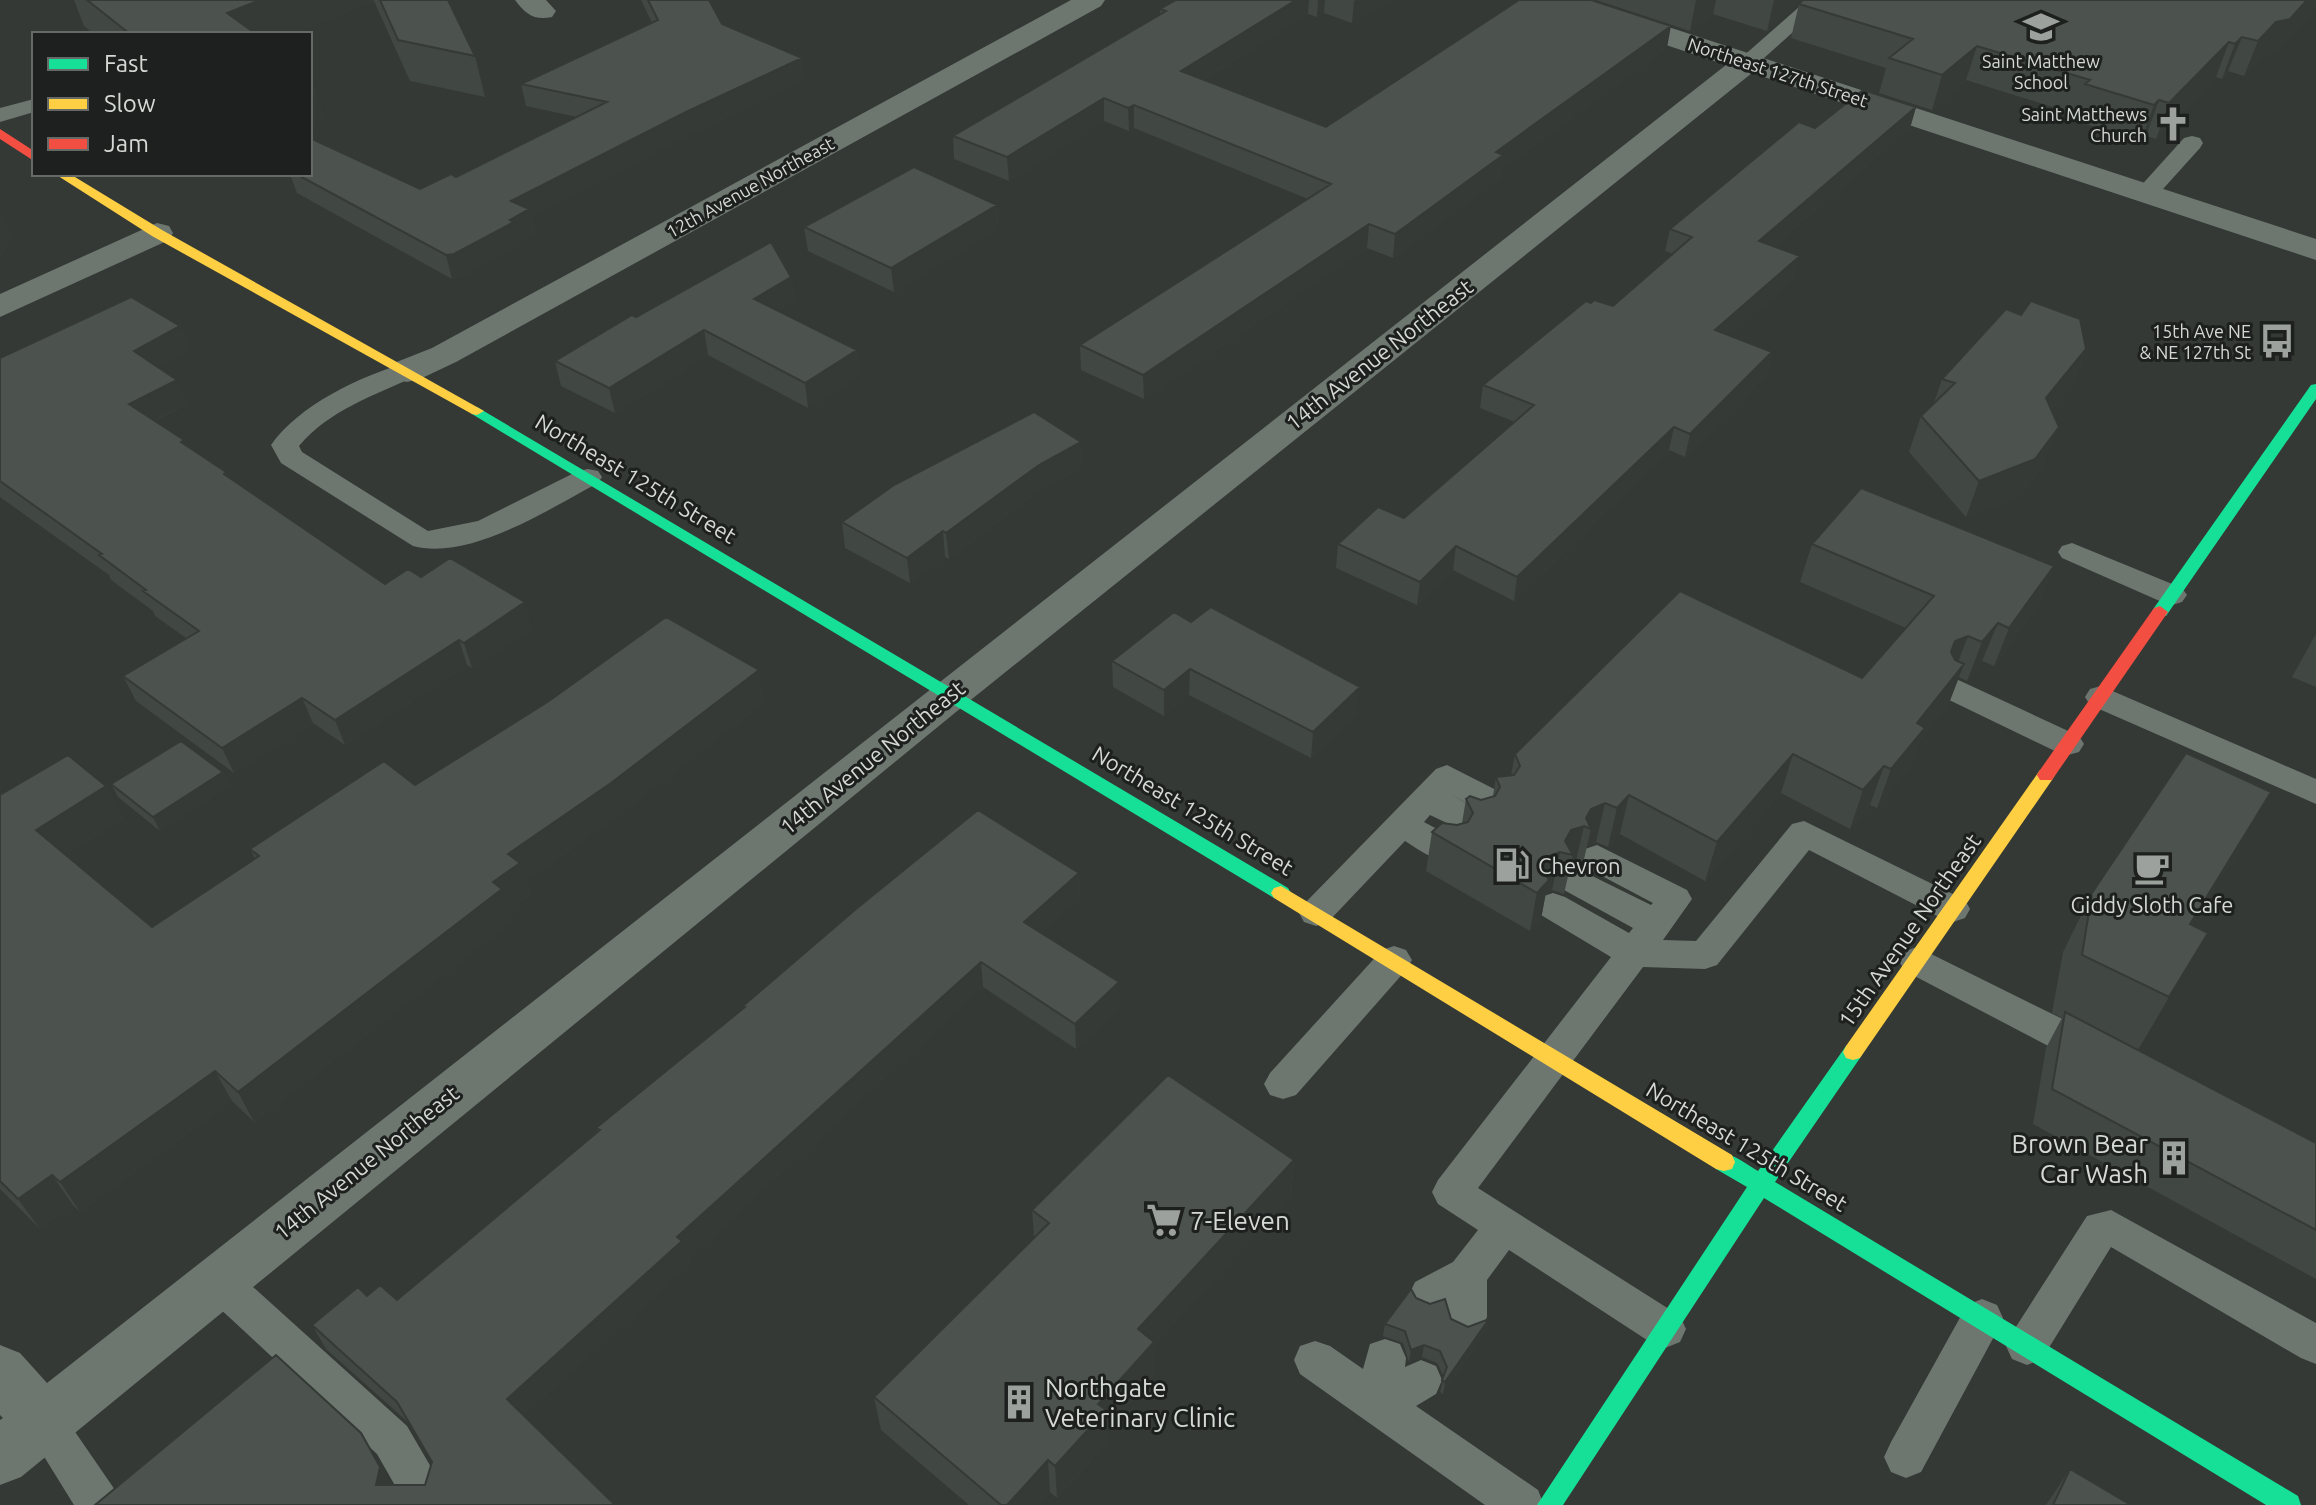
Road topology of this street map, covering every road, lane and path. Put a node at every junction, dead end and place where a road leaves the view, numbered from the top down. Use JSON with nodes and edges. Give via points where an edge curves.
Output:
{"nodes":[{"id":1,"x":1091,"y":0,"type":"edge"},
{"id":2,"x":1559,"y":0,"type":"edge"},
{"id":3,"x":1819,"y":0,"type":"edge"},
{"id":4,"x":1748,"y":62,"type":"junction"},
{"id":5,"x":32,"y":106,"type":"edge"},
{"id":6,"x":0,"y":115,"type":"edge"},
{"id":7,"x":0,"y":133,"type":"edge"},
{"id":8,"x":2192,"y":143,"type":"dead end"},
{"id":9,"x":32,"y":156,"type":"edge"},
{"id":10,"x":64,"y":176,"type":"edge"},
{"id":11,"x":2146,"y":194,"type":"junction"},
{"id":12,"x":157,"y":233,"type":"junction"},
{"id":13,"x":2316,"y":250,"type":"edge"},
{"id":14,"x":0,"y":307,"type":"edge"},
{"id":15,"x":407,"y":371,"type":"junction"},
{"id":16,"x":2316,"y":389,"type":"edge"},
{"id":17,"x":588,"y":477,"type":"junction"},
{"id":18,"x":2072,"y":552,"type":"dead end"},
{"id":19,"x":2172,"y":595,"type":"junction"},
{"id":20,"x":1954,"y":689,"type":"edge"},
{"id":21,"x":952,"y":693,"type":"junction"},
{"id":22,"x":2101,"y":697,"type":"junction"},
{"id":23,"x":2068,"y":744,"type":"junction"},
{"id":24,"x":2316,"y":792,"type":"edge"},
{"id":25,"x":1484,"y":814,"type":"edge"},
{"id":26,"x":1403,"y":825,"type":"junction"},
{"id":27,"x":1447,"y":850,"type":"edge"},
{"id":28,"x":1953,"y":909,"type":"junction"},
{"id":29,"x":1316,"y":913,"type":"junction"},
{"id":30,"x":1634,"y":953,"type":"junction"},
{"id":31,"x":1394,"y":960,"type":"junction"},
{"id":32,"x":1917,"y":961,"type":"junction"},
{"id":33,"x":1555,"y":1057,"type":"junction"},
{"id":34,"x":2118,"y":1064,"type":"edge"},
{"id":35,"x":1283,"y":1084,"type":"dead end"},
{"id":36,"x":1762,"y":1183,"type":"junction"},
{"id":37,"x":1504,"y":1226,"type":"junction"},
{"id":38,"x":1467,"y":1275,"type":"junction"},
{"id":39,"x":218,"y":1281,"type":"junction"},
{"id":40,"x":1429,"y":1295,"type":"dead end"},
{"id":41,"x":1466,"y":1317,"type":"dead end"},
{"id":42,"x":1982,"y":1318,"type":"junction"},
{"id":43,"x":1665,"y":1329,"type":"junction"},
{"id":44,"x":2316,"y":1345,"type":"edge"},
{"id":45,"x":2027,"y":1346,"type":"junction"},
{"id":46,"x":1385,"y":1358,"type":"dead end"},
{"id":47,"x":1315,"y":1360,"type":"dead end"},
{"id":48,"x":0,"y":1372,"type":"edge"},
{"id":49,"x":1421,"y":1380,"type":"dead end"},
{"id":50,"x":1380,"y":1405,"type":"junction"},
{"id":51,"x":43,"y":1421,"type":"junction"},
{"id":52,"x":0,"y":1457,"type":"edge"},
{"id":53,"x":1906,"y":1457,"type":"dead end"},
{"id":54,"x":99,"y":1505,"type":"edge"},
{"id":55,"x":414,"y":1505,"type":"edge"},
{"id":56,"x":1522,"y":1505,"type":"edge"},
{"id":57,"x":1549,"y":1505,"type":"edge"},
{"id":58,"x":2289,"y":1505,"type":"edge"}],
"edges":[{"from":1,"to":15,"type":"street","name":"12th Avenue Northeast"},
{"from":2,"to":4,"type":"street","name":"Northeast 127th Street"},
{"from":3,"to":4,"type":"lane"},
{"from":4,"to":11,"type":"street","name":"Northeast 127th Street"},
{"from":4,"to":21,"type":"street","name":"14th Avenue Northeast"},
{"from":5,"to":6,"type":"lane"},
{"from":7,"to":9,"type":"main road"},
{"from":8,"to":11,"type":"lane"},
{"from":10,"to":12,"type":"main road","name":"Northeast 125th Street"},
{"from":11,"to":13,"type":"street","name":"Northeast 127th Street"},
{"from":12,"to":14,"type":"street"},
{"from":12,"to":15,"type":"main road","name":"Northeast 125th Street"},
{"from":15,"to":17,"type":"main road","name":"Northeast 125th Street"},
{"from":15,"to":17,"type":"lane","via":[[296,429],[285,445],[291,457],[423,540],[481,532]]},
{"from":16,"to":19,"type":"main road","name":"15th Avenue Northeast"},
{"from":17,"to":21,"type":"main road","name":"Northeast 125th Street"},
{"from":18,"to":19,"type":"lane"},
{"from":19,"to":22,"type":"main road","name":"15th Avenue Northeast"},
{"from":20,"to":23,"type":"lane"},
{"from":21,"to":29,"type":"main road","name":"Northeast 125th Street"},
{"from":21,"to":39,"type":"street","name":"14th Avenue Northeast"},
{"from":22,"to":23,"type":"main road","name":"15th Avenue Northeast"},
{"from":22,"to":24,"type":"lane"},
{"from":23,"to":28,"type":"main road","name":"15th Avenue Northeast"},
{"from":25,"to":26,"type":"lane","via":[[1427,798]]},
{"from":26,"to":27,"type":"lane"},
{"from":26,"to":29,"type":"lane"},
{"from":28,"to":30,"type":"lane","via":[[1804,833],[1705,955]]},
{"from":28,"to":32,"type":"main road","name":"15th Avenue Northeast"},
{"from":29,"to":31,"type":"main road","name":"Northeast 125th Street"},
{"from":30,"to":30,"type":"lane","via":[[1656,924],[1576,882]]},
{"from":30,"to":33,"type":"lane"},
{"from":31,"to":33,"type":"main road","name":"Northeast 125th Street"},
{"from":31,"to":35,"type":"lane"},
{"from":32,"to":34,"type":"lane"},
{"from":32,"to":36,"type":"main road","name":"15th Avenue Northeast"},
{"from":33,"to":36,"type":"main road","name":"Northeast 125th Street"},
{"from":33,"to":37,"type":"lane","via":[[1452,1192]]},
{"from":36,"to":42,"type":"main road","name":"Northeast 125th Street"},
{"from":36,"to":43,"type":"main road","name":"15th Avenue Northeast"},
{"from":37,"to":38,"type":"lane"},
{"from":37,"to":43,"type":"lane"},
{"from":38,"to":40,"type":"lane"},
{"from":38,"to":41,"type":"lane"},
{"from":39,"to":51,"type":"street","name":"14th Avenue Northeast"},
{"from":39,"to":55,"type":"lane","via":[[392,1440],[420,1486]]},
{"from":42,"to":45,"type":"main road","name":"Northeast 125th Street"},
{"from":42,"to":53,"type":"lane"},
{"from":43,"to":57,"type":"main road","name":"15th Avenue Northeast"},
{"from":44,"to":45,"type":"lane","via":[[2111,1227],[2101,1228]]},
{"from":45,"to":58,"type":"main road","name":"Northeast 125th Street"},
{"from":46,"to":50,"type":"lane"},
{"from":47,"to":50,"type":"lane"},
{"from":48,"to":51,"type":"street"},
{"from":49,"to":50,"type":"lane"},
{"from":50,"to":56,"type":"lane"},
{"from":51,"to":52,"type":"street","name":"14th Avenue Northeast"},
{"from":51,"to":54,"type":"lane"}]}
